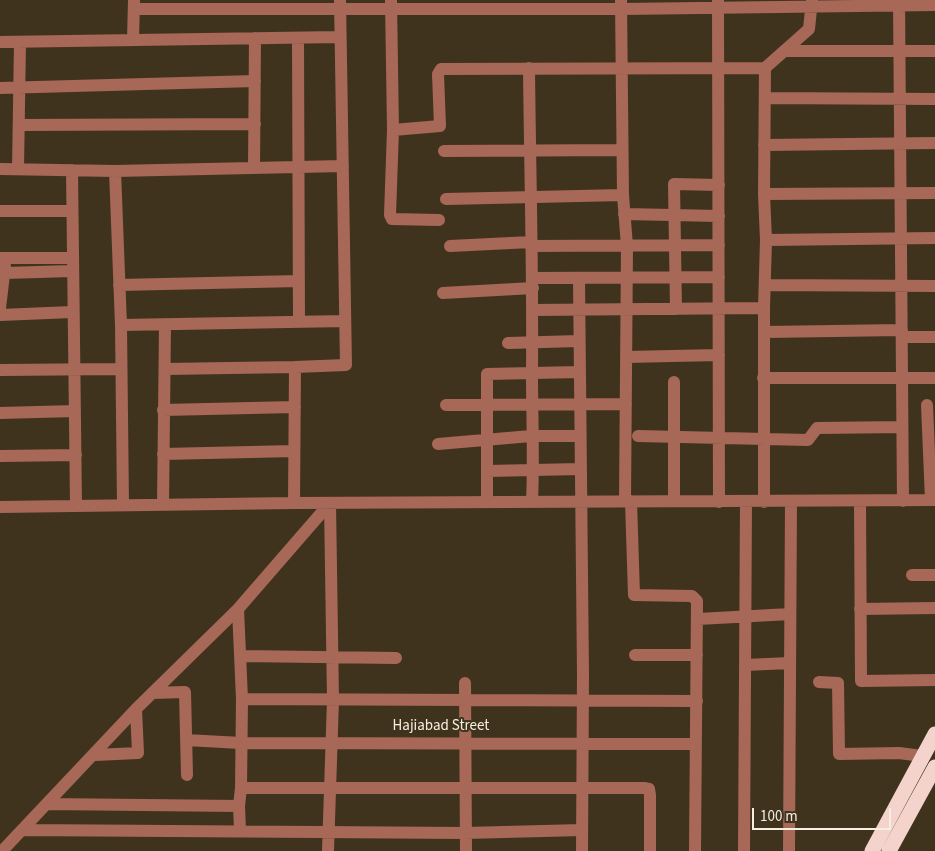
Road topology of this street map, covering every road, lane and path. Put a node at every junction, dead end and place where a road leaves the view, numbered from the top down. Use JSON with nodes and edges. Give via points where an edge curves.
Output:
{"nodes":[{"id":1,"x":899,"y":2,"type":"edge"},
{"id":2,"x":811,"y":3,"type":"edge"},
{"id":3,"x":134,"y":4,"type":"edge"},
{"id":4,"x":340,"y":4,"type":"edge"},
{"id":5,"x":391,"y":4,"type":"edge"},
{"id":6,"x":718,"y":4,"type":"edge"},
{"id":7,"x":529,"y":5,"type":"edge"},
{"id":8,"x":621,"y":5,"type":"edge"},
{"id":9,"x":935,"y":5,"type":"edge"},
{"id":10,"x":340,"y":37,"type":"junction"},
{"id":11,"x":255,"y":38,"type":"junction"},
{"id":12,"x":298,"y":38,"type":"junction"},
{"id":13,"x":133,"y":40,"type":"junction"},
{"id":14,"x":0,"y":42,"type":"edge"},
{"id":15,"x":20,"y":42,"type":"junction"},
{"id":16,"x":900,"y":50,"type":"junction"},
{"id":17,"x":784,"y":51,"type":"junction"},
{"id":18,"x":935,"y":51,"type":"edge"},
{"id":19,"x":620,"y":67,"type":"junction"},
{"id":20,"x":719,"y":67,"type":"junction"},
{"id":21,"x":530,"y":68,"type":"junction"},
{"id":22,"x":765,"y":68,"type":"junction"},
{"id":23,"x":255,"y":81,"type":"junction"},
{"id":24,"x":20,"y":87,"type":"junction"},
{"id":25,"x":0,"y":88,"type":"edge"},
{"id":26,"x":765,"y":98,"type":"junction"},
{"id":27,"x":900,"y":99,"type":"junction"},
{"id":28,"x":935,"y":100,"type":"edge"},
{"id":29,"x":255,"y":124,"type":"junction"},
{"id":30,"x":19,"y":125,"type":"junction"},
{"id":31,"x":393,"y":130,"type":"junction"},
{"id":32,"x":935,"y":143,"type":"edge"},
{"id":33,"x":899,"y":144,"type":"junction"},
{"id":34,"x":764,"y":145,"type":"junction"},
{"id":35,"x":622,"y":150,"type":"junction"},
{"id":36,"x":530,"y":151,"type":"junction"},
{"id":37,"x":444,"y":152,"type":"dead end"},
{"id":38,"x":342,"y":166,"type":"junction"},
{"id":39,"x":299,"y":167,"type":"junction"},
{"id":40,"x":254,"y":168,"type":"junction"},
{"id":41,"x":0,"y":169,"type":"edge"},
{"id":42,"x":18,"y":169,"type":"junction"},
{"id":43,"x":72,"y":170,"type":"junction"},
{"id":44,"x":115,"y":171,"type":"junction"},
{"id":45,"x":719,"y":185,"type":"junction"},
{"id":46,"x":901,"y":193,"type":"junction"},
{"id":47,"x":935,"y":193,"type":"edge"},
{"id":48,"x":764,"y":194,"type":"junction"},
{"id":49,"x":623,"y":195,"type":"junction"},
{"id":50,"x":531,"y":197,"type":"junction"},
{"id":51,"x":446,"y":198,"type":"dead end"},
{"id":52,"x":0,"y":211,"type":"edge"},
{"id":53,"x":72,"y":211,"type":"junction"},
{"id":54,"x":624,"y":214,"type":"junction"},
{"id":55,"x":674,"y":215,"type":"junction"},
{"id":56,"x":719,"y":216,"type":"junction"},
{"id":57,"x":439,"y":220,"type":"dead end"},
{"id":58,"x":901,"y":238,"type":"junction"},
{"id":59,"x":935,"y":238,"type":"edge"},
{"id":60,"x":766,"y":240,"type":"junction"},
{"id":61,"x":531,"y":244,"type":"junction"},
{"id":62,"x":719,"y":245,"type":"junction"},
{"id":63,"x":450,"y":246,"type":"dead end"},
{"id":64,"x":627,"y":246,"type":"junction"},
{"id":65,"x":674,"y":246,"type":"junction"},
{"id":66,"x":2,"y":258,"type":"edge"},
{"id":67,"x":72,"y":258,"type":"junction"},
{"id":68,"x":71,"y":271,"type":"junction"},
{"id":69,"x":5,"y":273,"type":"junction"},
{"id":70,"x":626,"y":276,"type":"junction"},
{"id":71,"x":674,"y":277,"type":"junction"},
{"id":72,"x":719,"y":277,"type":"junction"},
{"id":73,"x":579,"y":278,"type":"junction"},
{"id":74,"x":299,"y":281,"type":"junction"},
{"id":75,"x":532,"y":283,"type":"junction"},
{"id":76,"x":119,"y":285,"type":"junction"},
{"id":77,"x":766,"y":285,"type":"junction"},
{"id":78,"x":901,"y":286,"type":"junction"},
{"id":79,"x":935,"y":286,"type":"edge"},
{"id":80,"x":443,"y":293,"type":"dead end"},
{"id":81,"x":0,"y":308,"type":"edge"},
{"id":82,"x":764,"y":308,"type":"junction"},
{"id":83,"x":579,"y":309,"type":"junction"},
{"id":84,"x":626,"y":309,"type":"junction"},
{"id":85,"x":676,"y":309,"type":"junction"},
{"id":86,"x":719,"y":309,"type":"junction"},
{"id":87,"x":532,"y":310,"type":"junction"},
{"id":88,"x":72,"y":312,"type":"junction"},
{"id":89,"x":0,"y":314,"type":"edge"},
{"id":90,"x":345,"y":321,"type":"junction"},
{"id":91,"x":299,"y":322,"type":"junction"},
{"id":92,"x":120,"y":325,"type":"junction"},
{"id":93,"x":165,"y":326,"type":"junction"},
{"id":94,"x":765,"y":332,"type":"junction"},
{"id":95,"x":902,"y":334,"type":"junction"},
{"id":96,"x":935,"y":337,"type":"edge"},
{"id":97,"x":579,"y":341,"type":"junction"},
{"id":98,"x":532,"y":342,"type":"junction"},
{"id":99,"x":508,"y":343,"type":"dead end"},
{"id":100,"x":719,"y":355,"type":"junction"},
{"id":101,"x":626,"y":357,"type":"junction"},
{"id":102,"x":295,"y":367,"type":"junction"},
{"id":103,"x":121,"y":369,"type":"junction"},
{"id":104,"x":165,"y":369,"type":"junction"},
{"id":105,"x":0,"y":370,"type":"edge"},
{"id":106,"x":74,"y":370,"type":"junction"},
{"id":107,"x":578,"y":372,"type":"junction"},
{"id":108,"x":532,"y":374,"type":"junction"},
{"id":109,"x":764,"y":378,"type":"junction"},
{"id":110,"x":902,"y":378,"type":"junction"},
{"id":111,"x":935,"y":378,"type":"edge"},
{"id":112,"x":674,"y":382,"type":"dead end"},
{"id":113,"x":488,"y":404,"type":"junction"},
{"id":114,"x":532,"y":404,"type":"junction"},
{"id":115,"x":579,"y":404,"type":"junction"},
{"id":116,"x":626,"y":404,"type":"junction"},
{"id":117,"x":446,"y":405,"type":"dead end"},
{"id":118,"x":927,"y":405,"type":"dead end"},
{"id":119,"x":294,"y":408,"type":"junction"},
{"id":120,"x":163,"y":410,"type":"junction"},
{"id":121,"x":75,"y":411,"type":"junction"},
{"id":122,"x":0,"y":413,"type":"edge"},
{"id":123,"x":902,"y":427,"type":"junction"},
{"id":124,"x":531,"y":436,"type":"junction"},
{"id":125,"x":580,"y":436,"type":"junction"},
{"id":126,"x":638,"y":436,"type":"dead end"},
{"id":127,"x":674,"y":436,"type":"junction"},
{"id":128,"x":719,"y":438,"type":"junction"},
{"id":129,"x":764,"y":439,"type":"junction"},
{"id":130,"x":487,"y":440,"type":"junction"},
{"id":131,"x":438,"y":444,"type":"dead end"},
{"id":132,"x":294,"y":451,"type":"junction"},
{"id":133,"x":163,"y":454,"type":"junction"},
{"id":134,"x":76,"y":455,"type":"junction"},
{"id":135,"x":0,"y":456,"type":"edge"},
{"id":136,"x":580,"y":469,"type":"junction"},
{"id":137,"x":534,"y":470,"type":"junction"},
{"id":138,"x":487,"y":471,"type":"junction"},
{"id":139,"x":933,"y":500,"type":"edge"},
{"id":140,"x":628,"y":501,"type":"junction"},
{"id":141,"x":860,"y":501,"type":"junction"},
{"id":142,"x":903,"y":501,"type":"junction"},
{"id":143,"x":487,"y":502,"type":"junction"},
{"id":144,"x":532,"y":502,"type":"junction"},
{"id":145,"x":581,"y":502,"type":"junction"},
{"id":146,"x":674,"y":502,"type":"junction"},
{"id":147,"x":719,"y":502,"type":"junction"},
{"id":148,"x":746,"y":502,"type":"junction"},
{"id":149,"x":764,"y":502,"type":"junction"},
{"id":150,"x":790,"y":502,"type":"junction"},
{"id":151,"x":294,"y":503,"type":"junction"},
{"id":152,"x":330,"y":503,"type":"junction"},
{"id":153,"x":122,"y":505,"type":"junction"},
{"id":154,"x":163,"y":505,"type":"junction"},
{"id":155,"x":76,"y":506,"type":"junction"},
{"id":156,"x":0,"y":507,"type":"edge"},
{"id":157,"x":912,"y":575,"type":"dead end"},
{"id":158,"x":935,"y":575,"type":"edge"},
{"id":159,"x":935,"y":608,"type":"edge"},
{"id":160,"x":238,"y":609,"type":"junction"},
{"id":161,"x":860,"y":610,"type":"junction"},
{"id":162,"x":790,"y":614,"type":"junction"},
{"id":163,"x":745,"y":617,"type":"junction"},
{"id":164,"x":698,"y":620,"type":"junction"},
{"id":165,"x":635,"y":655,"type":"dead end"},
{"id":166,"x":240,"y":656,"type":"junction"},
{"id":167,"x":697,"y":656,"type":"junction"},
{"id":168,"x":332,"y":657,"type":"junction"},
{"id":169,"x":396,"y":658,"type":"dead end"},
{"id":170,"x":790,"y":664,"type":"junction"},
{"id":171,"x":745,"y":665,"type":"junction"},
{"id":172,"x":935,"y":680,"type":"edge"},
{"id":173,"x":861,"y":681,"type":"junction"},
{"id":174,"x":819,"y":682,"type":"dead end"},
{"id":175,"x":465,"y":683,"type":"dead end"},
{"id":176,"x":838,"y":683,"type":"junction"},
{"id":177,"x":152,"y":693,"type":"junction"},
{"id":178,"x":242,"y":699,"type":"junction"},
{"id":179,"x":333,"y":700,"type":"junction"},
{"id":180,"x":465,"y":700,"type":"junction"},
{"id":181,"x":583,"y":700,"type":"junction"},
{"id":182,"x":696,"y":701,"type":"junction"},
{"id":183,"x":136,"y":709,"type":"junction"},
{"id":184,"x":935,"y":734,"type":"edge"},
{"id":185,"x":186,"y":740,"type":"junction"},
{"id":186,"x":241,"y":743,"type":"junction"},
{"id":187,"x":330,"y":743,"type":"junction"},
{"id":188,"x":465,"y":744,"type":"junction"},
{"id":189,"x":582,"y":744,"type":"junction"},
{"id":190,"x":696,"y":744,"type":"junction"},
{"id":191,"x":95,"y":755,"type":"junction"},
{"id":192,"x":922,"y":756,"type":"junction"},
{"id":193,"x":934,"y":770,"type":"edge"},
{"id":194,"x":187,"y":776,"type":"dead end"},
{"id":195,"x":241,"y":788,"type":"junction"},
{"id":196,"x":330,"y":788,"type":"junction"},
{"id":197,"x":465,"y":788,"type":"junction"},
{"id":198,"x":582,"y":789,"type":"junction"},
{"id":199,"x":47,"y":804,"type":"junction"},
{"id":200,"x":239,"y":806,"type":"junction"},
{"id":201,"x":22,"y":830,"type":"junction"},
{"id":202,"x":240,"y":830,"type":"junction"},
{"id":203,"x":582,"y":830,"type":"junction"},
{"id":204,"x":329,"y":832,"type":"junction"},
{"id":205,"x":465,"y":832,"type":"junction"},
{"id":206,"x":2,"y":851,"type":"edge"},
{"id":207,"x":328,"y":851,"type":"edge"},
{"id":208,"x":466,"y":851,"type":"edge"},
{"id":209,"x":582,"y":851,"type":"edge"},
{"id":210,"x":650,"y":851,"type":"edge"},
{"id":211,"x":695,"y":851,"type":"edge"},
{"id":212,"x":744,"y":851,"type":"edge"},
{"id":213,"x":789,"y":851,"type":"edge"},
{"id":214,"x":872,"y":851,"type":"edge"},
{"id":215,"x":889,"y":851,"type":"edge"}],
"edges":[{"from":1,"to":2,"type":"street"},
{"from":1,"to":9,"type":"street"},
{"from":1,"to":16,"type":"street"},
{"from":2,"to":6,"type":"street"},
{"from":2,"to":17,"type":"street","via":[[808,29]]},
{"from":3,"to":4,"type":"street"},
{"from":3,"to":13,"type":"street"},
{"from":4,"to":5,"type":"street"},
{"from":4,"to":10,"type":"street"},
{"from":5,"to":7,"type":"street"},
{"from":5,"to":31,"type":"street"},
{"from":6,"to":8,"type":"street"},
{"from":6,"to":20,"type":"street"},
{"from":7,"to":8,"type":"street"},
{"from":8,"to":19,"type":"street"},
{"from":10,"to":12,"type":"street"},
{"from":10,"to":38,"type":"street"},
{"from":11,"to":12,"type":"street"},
{"from":11,"to":13,"type":"street"},
{"from":11,"to":23,"type":"street"},
{"from":12,"to":39,"type":"street"},
{"from":13,"to":15,"type":"street"},
{"from":14,"to":15,"type":"street"},
{"from":15,"to":24,"type":"street"},
{"from":16,"to":17,"type":"street"},
{"from":16,"to":18,"type":"street"},
{"from":16,"to":27,"type":"street"},
{"from":17,"to":22,"type":"street"},
{"from":19,"to":20,"type":"street"},
{"from":19,"to":21,"type":"street"},
{"from":19,"to":35,"type":"street"},
{"from":20,"to":22,"type":"street"},
{"from":20,"to":45,"type":"street"},
{"from":21,"to":31,"type":"street","via":[[441,69],[438,74],[440,126]]},
{"from":21,"to":36,"type":"street"},
{"from":22,"to":26,"type":"street"},
{"from":23,"to":24,"type":"street"},
{"from":23,"to":29,"type":"street"},
{"from":24,"to":25,"type":"street"},
{"from":24,"to":30,"type":"street"},
{"from":26,"to":27,"type":"street"},
{"from":26,"to":34,"type":"street"},
{"from":27,"to":28,"type":"street"},
{"from":27,"to":33,"type":"street"},
{"from":29,"to":30,"type":"street"},
{"from":29,"to":40,"type":"street"},
{"from":30,"to":42,"type":"street"},
{"from":31,"to":57,"type":"street","via":[[392,219]]},
{"from":32,"to":33,"type":"street"},
{"from":33,"to":34,"type":"street"},
{"from":33,"to":46,"type":"street"},
{"from":34,"to":48,"type":"street"},
{"from":35,"to":36,"type":"street"},
{"from":35,"to":49,"type":"street"},
{"from":36,"to":37,"type":"street"},
{"from":36,"to":50,"type":"street"},
{"from":38,"to":39,"type":"street"},
{"from":38,"to":90,"type":"street"},
{"from":39,"to":40,"type":"street"},
{"from":39,"to":74,"type":"street"},
{"from":40,"to":44,"type":"street"},
{"from":41,"to":42,"type":"street"},
{"from":42,"to":43,"type":"street"},
{"from":43,"to":44,"type":"street"},
{"from":43,"to":53,"type":"street"},
{"from":44,"to":76,"type":"street"},
{"from":45,"to":55,"type":"street","via":[[674,184]]},
{"from":45,"to":56,"type":"street"},
{"from":46,"to":47,"type":"street"},
{"from":46,"to":48,"type":"street"},
{"from":46,"to":58,"type":"street"},
{"from":48,"to":60,"type":"street"},
{"from":49,"to":50,"type":"street"},
{"from":49,"to":54,"type":"street"},
{"from":50,"to":51,"type":"street"},
{"from":50,"to":61,"type":"street"},
{"from":52,"to":53,"type":"street"},
{"from":53,"to":67,"type":"street"},
{"from":54,"to":55,"type":"street"},
{"from":54,"to":64,"type":"street"},
{"from":55,"to":56,"type":"street"},
{"from":55,"to":65,"type":"street"},
{"from":56,"to":62,"type":"street"},
{"from":58,"to":59,"type":"street"},
{"from":58,"to":60,"type":"street"},
{"from":58,"to":78,"type":"street"},
{"from":60,"to":77,"type":"street"},
{"from":61,"to":63,"type":"street"},
{"from":61,"to":64,"type":"street"},
{"from":61,"to":75,"type":"street"},
{"from":62,"to":65,"type":"street"},
{"from":62,"to":72,"type":"street"},
{"from":64,"to":65,"type":"street"},
{"from":64,"to":70,"type":"street"},
{"from":65,"to":71,"type":"street"},
{"from":66,"to":67,"type":"street"},
{"from":66,"to":69,"type":"street"},
{"from":67,"to":68,"type":"street"},
{"from":68,"to":69,"type":"street"},
{"from":68,"to":88,"type":"street"},
{"from":69,"to":81,"type":"street"},
{"from":70,"to":71,"type":"street"},
{"from":70,"to":73,"type":"street"},
{"from":70,"to":84,"type":"street"},
{"from":71,"to":72,"type":"street"},
{"from":71,"to":85,"type":"street"},
{"from":72,"to":86,"type":"street"},
{"from":73,"to":75,"type":"street"},
{"from":73,"to":83,"type":"street"},
{"from":74,"to":76,"type":"street"},
{"from":74,"to":91,"type":"street"},
{"from":75,"to":80,"type":"street"},
{"from":75,"to":87,"type":"street"},
{"from":76,"to":92,"type":"street"},
{"from":77,"to":78,"type":"street"},
{"from":77,"to":82,"type":"street"},
{"from":78,"to":79,"type":"street"},
{"from":78,"to":95,"type":"street"},
{"from":82,"to":86,"type":"street"},
{"from":82,"to":94,"type":"street"},
{"from":83,"to":84,"type":"street"},
{"from":83,"to":87,"type":"street"},
{"from":83,"to":97,"type":"street"},
{"from":84,"to":85,"type":"street"},
{"from":84,"to":101,"type":"street"},
{"from":85,"to":86,"type":"street"},
{"from":86,"to":100,"type":"street"},
{"from":87,"to":98,"type":"street"},
{"from":88,"to":89,"type":"street"},
{"from":88,"to":106,"type":"street"},
{"from":90,"to":91,"type":"street"},
{"from":90,"to":102,"type":"street","via":[[346,366]]},
{"from":91,"to":93,"type":"street"},
{"from":92,"to":93,"type":"street"},
{"from":92,"to":103,"type":"street"},
{"from":93,"to":104,"type":"street"},
{"from":94,"to":95,"type":"street"},
{"from":94,"to":109,"type":"street"},
{"from":95,"to":96,"type":"street"},
{"from":95,"to":110,"type":"street"},
{"from":97,"to":98,"type":"street"},
{"from":97,"to":107,"type":"street"},
{"from":98,"to":99,"type":"street"},
{"from":98,"to":108,"type":"street"},
{"from":100,"to":101,"type":"street"},
{"from":100,"to":128,"type":"street"},
{"from":101,"to":116,"type":"street"},
{"from":102,"to":104,"type":"street"},
{"from":102,"to":119,"type":"street"},
{"from":103,"to":106,"type":"street"},
{"from":103,"to":153,"type":"street"},
{"from":104,"to":120,"type":"street"},
{"from":105,"to":106,"type":"street"},
{"from":106,"to":121,"type":"street"},
{"from":107,"to":108,"type":"street"},
{"from":107,"to":115,"type":"street"},
{"from":108,"to":113,"type":"street","via":[[487,374]]},
{"from":108,"to":114,"type":"street"},
{"from":109,"to":110,"type":"street"},
{"from":109,"to":129,"type":"street"},
{"from":110,"to":111,"type":"street"},
{"from":110,"to":123,"type":"street"},
{"from":112,"to":127,"type":"street"},
{"from":113,"to":114,"type":"street"},
{"from":113,"to":117,"type":"street"},
{"from":113,"to":130,"type":"street"},
{"from":114,"to":115,"type":"street"},
{"from":114,"to":124,"type":"street"},
{"from":115,"to":116,"type":"street"},
{"from":115,"to":125,"type":"street"},
{"from":116,"to":140,"type":"street"},
{"from":118,"to":139,"type":"street"},
{"from":119,"to":120,"type":"street"},
{"from":119,"to":132,"type":"street"},
{"from":120,"to":133,"type":"street"},
{"from":121,"to":122,"type":"street"},
{"from":121,"to":134,"type":"street"},
{"from":123,"to":129,"type":"street","via":[[817,428],[808,440]]},
{"from":123,"to":142,"type":"street"},
{"from":124,"to":125,"type":"street"},
{"from":124,"to":130,"type":"street"},
{"from":124,"to":137,"type":"street"},
{"from":125,"to":136,"type":"street"},
{"from":126,"to":127,"type":"street"},
{"from":127,"to":128,"type":"street"},
{"from":127,"to":146,"type":"street"},
{"from":128,"to":129,"type":"street"},
{"from":128,"to":147,"type":"street"},
{"from":129,"to":149,"type":"street"},
{"from":130,"to":131,"type":"street"},
{"from":130,"to":138,"type":"street"},
{"from":132,"to":133,"type":"street"},
{"from":132,"to":151,"type":"street"},
{"from":133,"to":154,"type":"street"},
{"from":134,"to":135,"type":"street"},
{"from":134,"to":155,"type":"street"},
{"from":136,"to":137,"type":"street"},
{"from":136,"to":145,"type":"street"},
{"from":137,"to":138,"type":"street"},
{"from":137,"to":144,"type":"street"},
{"from":138,"to":143,"type":"street"},
{"from":139,"to":142,"type":"street"},
{"from":140,"to":145,"type":"street"},
{"from":140,"to":146,"type":"street"},
{"from":140,"to":164,"type":"street","via":[[634,595],[692,596],[697,600]]},
{"from":141,"to":142,"type":"street"},
{"from":141,"to":150,"type":"street"},
{"from":141,"to":161,"type":"street"},
{"from":143,"to":144,"type":"street"},
{"from":143,"to":152,"type":"street"},
{"from":144,"to":145,"type":"street"},
{"from":145,"to":181,"type":"street"},
{"from":146,"to":147,"type":"street"},
{"from":147,"to":148,"type":"street"},
{"from":148,"to":149,"type":"street"},
{"from":148,"to":163,"type":"street"},
{"from":149,"to":150,"type":"street"},
{"from":150,"to":162,"type":"street"},
{"from":151,"to":152,"type":"street"},
{"from":151,"to":154,"type":"street"},
{"from":152,"to":160,"type":"street"},
{"from":152,"to":168,"type":"street"},
{"from":153,"to":154,"type":"street"},
{"from":153,"to":155,"type":"street"},
{"from":155,"to":156,"type":"street"},
{"from":157,"to":158,"type":"street"},
{"from":159,"to":161,"type":"street"},
{"from":160,"to":166,"type":"street"},
{"from":160,"to":177,"type":"street"},
{"from":161,"to":173,"type":"street"},
{"from":162,"to":163,"type":"street"},
{"from":162,"to":170,"type":"street"},
{"from":163,"to":164,"type":"street"},
{"from":163,"to":171,"type":"street"},
{"from":164,"to":167,"type":"street"},
{"from":165,"to":167,"type":"street"},
{"from":166,"to":168,"type":"street"},
{"from":166,"to":178,"type":"street"},
{"from":167,"to":182,"type":"street"},
{"from":168,"to":169,"type":"street"},
{"from":168,"to":179,"type":"street"},
{"from":170,"to":171,"type":"street"},
{"from":170,"to":213,"type":"street"},
{"from":171,"to":212,"type":"street"},
{"from":172,"to":173,"type":"street"},
{"from":173,"to":176,"type":"street"},
{"from":174,"to":176,"type":"street"},
{"from":175,"to":180,"type":"street"},
{"from":176,"to":192,"type":"street","via":[[839,754]]},
{"from":177,"to":183,"type":"street"},
{"from":177,"to":185,"type":"street","via":[[185,692]]},
{"from":178,"to":179,"type":"street"},
{"from":178,"to":186,"type":"street"},
{"from":179,"to":180,"type":"street"},
{"from":179,"to":187,"type":"street"},
{"from":180,"to":181,"type":"street"},
{"from":180,"to":188,"type":"street"},
{"from":181,"to":182,"type":"street"},
{"from":181,"to":189,"type":"street"},
{"from":182,"to":190,"type":"street"},
{"from":183,"to":191,"type":"street"},
{"from":183,"to":191,"type":"street","via":[[138,753]]},
{"from":184,"to":192,"type":"highway"},
{"from":185,"to":186,"type":"street","name":"Hajiabad Street"},
{"from":185,"to":194,"type":"street"},
{"from":186,"to":187,"type":"street","name":"Hajiabad Street"},
{"from":186,"to":195,"type":"street"},
{"from":187,"to":188,"type":"street","name":"Hajiabad Street"},
{"from":187,"to":196,"type":"street"},
{"from":188,"to":189,"type":"street","name":"Hajiabad Street"},
{"from":188,"to":197,"type":"street"},
{"from":189,"to":190,"type":"street","name":"Hajiabad Street"},
{"from":189,"to":198,"type":"street"},
{"from":190,"to":211,"type":"street"},
{"from":191,"to":199,"type":"street"},
{"from":192,"to":214,"type":"highway"},
{"from":193,"to":215,"type":"highway"},
{"from":195,"to":196,"type":"street"},
{"from":195,"to":200,"type":"street"},
{"from":196,"to":197,"type":"street"},
{"from":196,"to":204,"type":"street"},
{"from":197,"to":198,"type":"street"},
{"from":197,"to":205,"type":"street"},
{"from":198,"to":203,"type":"street"},
{"from":198,"to":210,"type":"street","via":[[649,789]]},
{"from":199,"to":200,"type":"street"},
{"from":199,"to":201,"type":"street"},
{"from":200,"to":202,"type":"street"},
{"from":201,"to":202,"type":"street"},
{"from":201,"to":206,"type":"street"},
{"from":202,"to":204,"type":"street"},
{"from":203,"to":205,"type":"street"},
{"from":203,"to":209,"type":"street"},
{"from":204,"to":205,"type":"street"},
{"from":204,"to":207,"type":"street"},
{"from":205,"to":208,"type":"street"}]}
